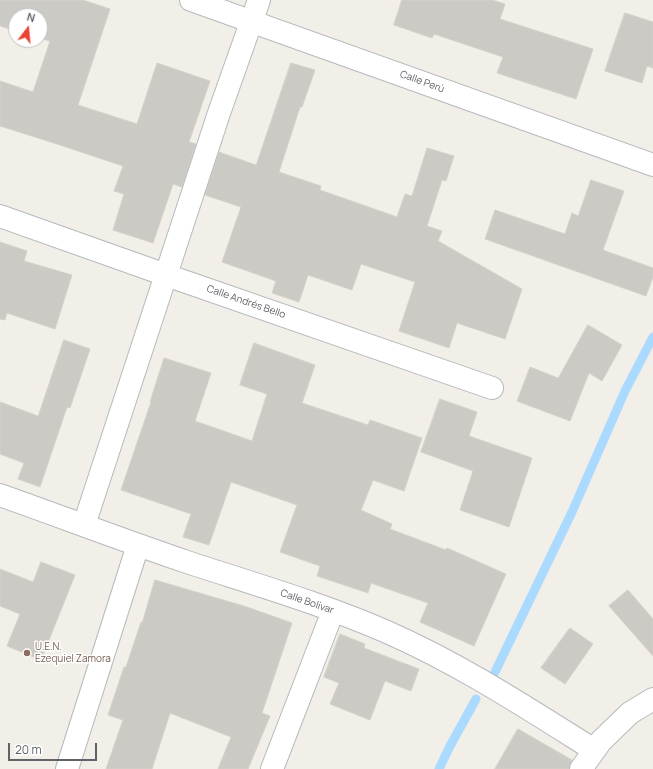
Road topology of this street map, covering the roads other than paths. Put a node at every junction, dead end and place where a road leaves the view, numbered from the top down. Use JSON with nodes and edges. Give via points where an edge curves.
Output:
{"nodes":[{"id":1,"x":190,"y":0,"type":"edge"},
{"id":2,"x":260,"y":0,"type":"edge"},
{"id":3,"x":252,"y":22,"type":"junction"},
{"id":4,"x":653,"y":165,"type":"edge"},
{"id":5,"x":0,"y":216,"type":"edge"},
{"id":6,"x":166,"y":275,"type":"junction"},
{"id":7,"x":492,"y":388,"type":"dead end"},
{"id":8,"x":0,"y":495,"type":"edge"},
{"id":9,"x":84,"y":525,"type":"junction"},
{"id":10,"x":138,"y":544,"type":"junction"},
{"id":11,"x":333,"y":611,"type":"junction"},
{"id":12,"x":653,"y":699,"type":"edge"},
{"id":13,"x":594,"y":750,"type":"junction"},
{"id":14,"x":67,"y":769,"type":"edge"},
{"id":15,"x":272,"y":769,"type":"edge"},
{"id":16,"x":582,"y":769,"type":"edge"}],
"edges":[{"from":1,"to":3,"type":"street","name":"Calle Perú"},
{"from":2,"to":3,"type":"street"},
{"from":3,"to":4,"type":"street","name":"Calle Perú"},
{"from":3,"to":6,"type":"street"},
{"from":5,"to":6,"type":"street","name":"Calle Andrés Bello"},
{"from":6,"to":7,"type":"street","name":"Calle Andrés Bello"},
{"from":6,"to":9,"type":"street"},
{"from":8,"to":9,"type":"street","name":"Calle Bolívar"},
{"from":9,"to":10,"type":"street","name":"Calle Bolívar"},
{"from":10,"to":11,"type":"street","name":"Calle Bolívar"},
{"from":10,"to":14,"type":"street"},
{"from":11,"to":13,"type":"street","name":"Calle Bolívar","via":[[441,658],[497,689]]},
{"from":11,"to":15,"type":"street"},
{"from":12,"to":13,"type":"street","via":[[630,713]]},
{"from":13,"to":16,"type":"street"}]}
